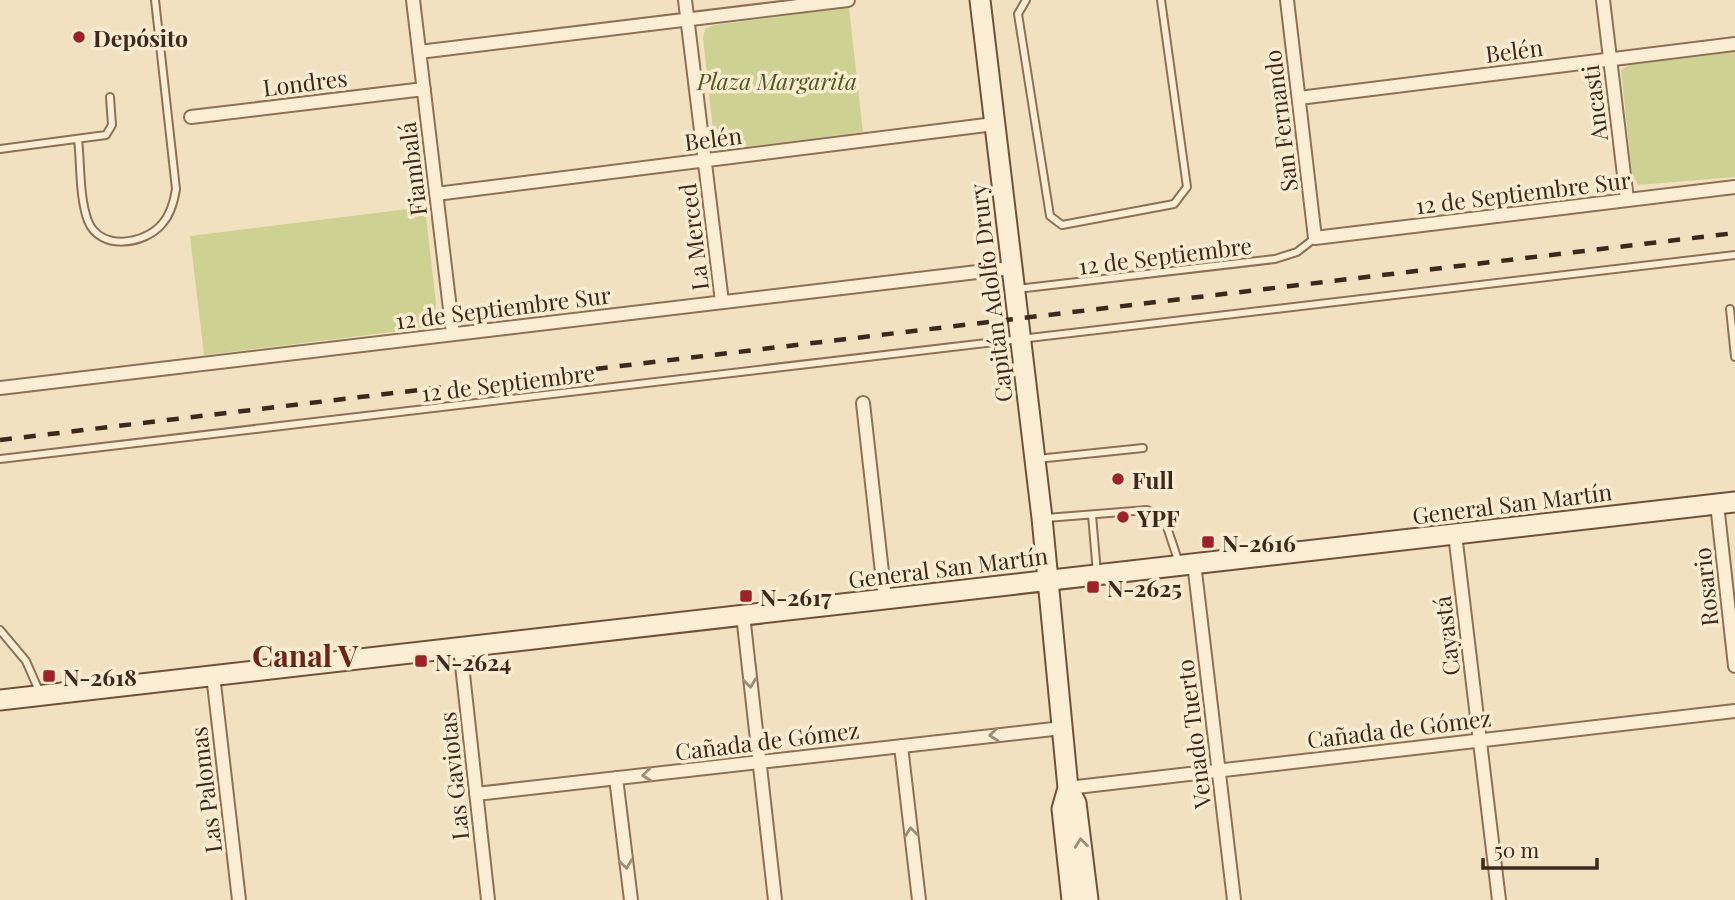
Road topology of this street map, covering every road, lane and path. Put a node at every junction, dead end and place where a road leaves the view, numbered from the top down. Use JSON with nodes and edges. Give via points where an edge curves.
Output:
{"nodes":[{"id":1,"x":155,"y":0,"type":"edge"},
{"id":2,"x":413,"y":0,"type":"edge"},
{"id":3,"x":685,"y":0,"type":"edge"},
{"id":4,"x":848,"y":0,"type":"edge"},
{"id":5,"x":980,"y":0,"type":"edge"},
{"id":6,"x":1026,"y":0,"type":"edge"},
{"id":7,"x":1161,"y":0,"type":"edge"},
{"id":8,"x":1287,"y":0,"type":"edge"},
{"id":9,"x":1603,"y":0,"type":"edge"},
{"id":10,"x":688,"y":20,"type":"junction"},
{"id":11,"x":1735,"y":44,"type":"edge"},
{"id":12,"x":419,"y":52,"type":"junction"},
{"id":13,"x":1610,"y":59,"type":"junction"},
{"id":14,"x":424,"y":89,"type":"junction"},
{"id":15,"x":110,"y":97,"type":"dead end"},
{"id":16,"x":1299,"y":97,"type":"junction"},
{"id":17,"x":191,"y":117,"type":"dead end"},
{"id":18,"x":994,"y":124,"type":"junction"},
{"id":19,"x":78,"y":139,"type":"junction"},
{"id":20,"x":0,"y":149,"type":"edge"},
{"id":21,"x":705,"y":160,"type":"junction"},
{"id":22,"x":1735,"y":187,"type":"edge"},
{"id":23,"x":436,"y":194,"type":"junction"},
{"id":24,"x":1627,"y":200,"type":"junction"},
{"id":25,"x":1315,"y":238,"type":"junction"},
{"id":26,"x":1735,"y":255,"type":"edge"},
{"id":27,"x":1011,"y":268,"type":"junction"},
{"id":28,"x":1014,"y":290,"type":"junction"},
{"id":29,"x":722,"y":302,"type":"junction"},
{"id":30,"x":1730,"y":309,"type":"dead end"},
{"id":31,"x":453,"y":334,"type":"junction"},
{"id":32,"x":1020,"y":339,"type":"junction"},
{"id":33,"x":1735,"y":357,"type":"edge"},
{"id":34,"x":0,"y":388,"type":"edge"},
{"id":35,"x":863,"y":403,"type":"dead end"},
{"id":36,"x":1143,"y":448,"type":"dead end"},
{"id":37,"x":0,"y":459,"type":"edge"},
{"id":38,"x":1035,"y":459,"type":"junction"},
{"id":39,"x":1726,"y":503,"type":"edge"},
{"id":40,"x":1092,"y":515,"type":"junction"},
{"id":41,"x":1042,"y":518,"type":"junction"},
{"id":42,"x":1455,"y":534,"type":"junction"},
{"id":43,"x":1187,"y":564,"type":"junction"},
{"id":44,"x":1097,"y":575,"type":"junction"},
{"id":45,"x":1048,"y":580,"type":"junction"},
{"id":46,"x":885,"y":599,"type":"junction"},
{"id":47,"x":743,"y":615,"type":"junction"},
{"id":48,"x":0,"y":629,"type":"edge"},
{"id":49,"x":460,"y":647,"type":"junction"},
{"id":50,"x":1735,"y":666,"type":"edge"},
{"id":51,"x":213,"y":676,"type":"junction"},
{"id":52,"x":41,"y":695,"type":"junction"},
{"id":53,"x":0,"y":700,"type":"edge"},
{"id":54,"x":1735,"y":710,"type":"edge"},
{"id":55,"x":1062,"y":728,"type":"junction"},
{"id":56,"x":1480,"y":740,"type":"junction"},
{"id":57,"x":901,"y":746,"type":"junction"},
{"id":58,"x":760,"y":762,"type":"junction"},
{"id":59,"x":1219,"y":770,"type":"junction"},
{"id":60,"x":616,"y":778,"type":"junction"},
{"id":61,"x":1068,"y":788,"type":"junction"},
{"id":62,"x":476,"y":794,"type":"junction"},
{"id":63,"x":239,"y":900,"type":"edge"},
{"id":64,"x":488,"y":900,"type":"edge"},
{"id":65,"x":631,"y":900,"type":"edge"},
{"id":66,"x":775,"y":900,"type":"edge"},
{"id":67,"x":919,"y":900,"type":"edge"},
{"id":68,"x":1072,"y":900,"type":"edge"},
{"id":69,"x":1088,"y":900,"type":"edge"},
{"id":70,"x":1234,"y":900,"type":"edge"},
{"id":71,"x":1499,"y":900,"type":"edge"}],
"edges":[{"from":1,"to":19,"type":"lane","via":[[176,189],[170,214],[155,231],[122,242],[94,230],[86,211]]},
{"from":2,"to":12,"type":"street","name":"Fiambalá"},
{"from":3,"to":10,"type":"street","name":"La Merced"},
{"from":4,"to":10,"type":"street"},
{"from":5,"to":18,"type":"main road","name":"Capitán Adolfo Drury"},
{"from":6,"to":7,"type":"lane","via":[[1018,14],[1049,216],[1062,225],[1174,204],[1188,187]]},
{"from":8,"to":16,"type":"street","name":"San Fernando"},
{"from":9,"to":13,"type":"street","name":"Ancasti"},
{"from":10,"to":12,"type":"street"},
{"from":10,"to":21,"type":"street","name":"La Merced"},
{"from":11,"to":13,"type":"street","name":"Belén"},
{"from":12,"to":14,"type":"street","name":"Fiambalá"},
{"from":13,"to":16,"type":"street","name":"Belén"},
{"from":13,"to":24,"type":"street","name":"Ancasti"},
{"from":14,"to":17,"type":"street","name":"Londres"},
{"from":14,"to":23,"type":"street","name":"Fiambalá"},
{"from":15,"to":19,"type":"lane","via":[[110,131]]},
{"from":16,"to":25,"type":"street","name":"San Fernando"},
{"from":18,"to":21,"type":"street","name":"Belén"},
{"from":18,"to":27,"type":"main road","name":"Capitán Adolfo Drury"},
{"from":19,"to":20,"type":"lane"},
{"from":21,"to":23,"type":"street","name":"Belén"},
{"from":21,"to":29,"type":"street","name":"La Merced"},
{"from":22,"to":24,"type":"street","name":"12 de Septiembre Sur"},
{"from":23,"to":31,"type":"street","name":"Fiambalá"},
{"from":24,"to":25,"type":"street","name":"12 de Septiembre Sur"},
{"from":25,"to":28,"type":"lane","name":"12 de Septiembre","via":[[1297,252],[1275,259]]},
{"from":26,"to":32,"type":"lane","name":"12 de Septiembre"},
{"from":27,"to":28,"type":"main road","name":"Capitán Adolfo Drury"},
{"from":27,"to":29,"type":"street","name":"12 de Septiembre Sur"},
{"from":28,"to":32,"type":"main road","name":"Capitán Adolfo Drury"},
{"from":29,"to":31,"type":"street","name":"12 de Septiembre Sur"},
{"from":30,"to":33,"type":"lane"},
{"from":31,"to":34,"type":"street","name":"12 de Septiembre Sur"},
{"from":32,"to":37,"type":"lane","name":"12 de Septiembre"},
{"from":32,"to":38,"type":"main road","name":"Capitán Adolfo Drury"},
{"from":35,"to":46,"type":"street"},
{"from":36,"to":38,"type":"lane"},
{"from":38,"to":41,"type":"main road","name":"Capitán Adolfo Drury"},
{"from":39,"to":42,"type":"main road","name":"General San Martín"},
{"from":39,"to":50,"type":"street","name":"Rosario"},
{"from":40,"to":41,"type":"lane"},
{"from":40,"to":43,"type":"lane","via":[[1147,510],[1164,518]]},
{"from":40,"to":44,"type":"lane"},
{"from":41,"to":45,"type":"main road","name":"Capitán Adolfo Drury"},
{"from":42,"to":43,"type":"main road","name":"General San Martín"},
{"from":42,"to":56,"type":"street","name":"Cayastá"},
{"from":43,"to":44,"type":"main road","name":"General San Martín"},
{"from":43,"to":59,"type":"street","name":"Venado Tuerto"},
{"from":44,"to":45,"type":"main road","name":"General San Martín"},
{"from":45,"to":46,"type":"main road","name":"General San Martín"},
{"from":45,"to":55,"type":"main road","name":"Capitán Adolfo Drury"},
{"from":46,"to":47,"type":"main road","name":"General San Martín"},
{"from":47,"to":49,"type":"main road","name":"General San Martín"},
{"from":47,"to":58,"type":"street","one_way":true},
{"from":48,"to":52,"type":"lane","via":[[26,661]]},
{"from":49,"to":51,"type":"main road","name":"General San Martín"},
{"from":49,"to":62,"type":"street","name":"Las Gaviotas"},
{"from":51,"to":52,"type":"main road","name":"General San Martín"},
{"from":51,"to":63,"type":"street","name":"Las Palomas"},
{"from":52,"to":53,"type":"main road","name":"General San Martín"},
{"from":54,"to":56,"type":"street","name":"Cañada de Gómez"},
{"from":55,"to":57,"type":"street","name":"Cañada de Gómez","one_way":true},
{"from":55,"to":61,"type":"main road","name":"Capitán Adolfo Drury"},
{"from":56,"to":59,"type":"street","name":"Cañada de Gómez"},
{"from":56,"to":71,"type":"street","name":"Cayastá"},
{"from":57,"to":58,"type":"street","name":"Cañada de Gómez"},
{"from":67,"to":57,"type":"street","one_way":true},
{"from":58,"to":60,"type":"street","name":"Cañada de Gómez","one_way":true},
{"from":58,"to":66,"type":"street"},
{"from":59,"to":61,"type":"street","name":"Cañada de Gómez"},
{"from":59,"to":70,"type":"street","name":"Venado Tuerto"},
{"from":60,"to":62,"type":"street","name":"Cañada de Gómez"},
{"from":60,"to":65,"type":"street","one_way":true},
{"from":61,"to":68,"type":"main road","via":[[1062,809]]},
{"from":69,"to":61,"type":"main road","one_way":true,"via":[[1076,803]]},
{"from":62,"to":64,"type":"street","name":"Las Gaviotas"}]}
